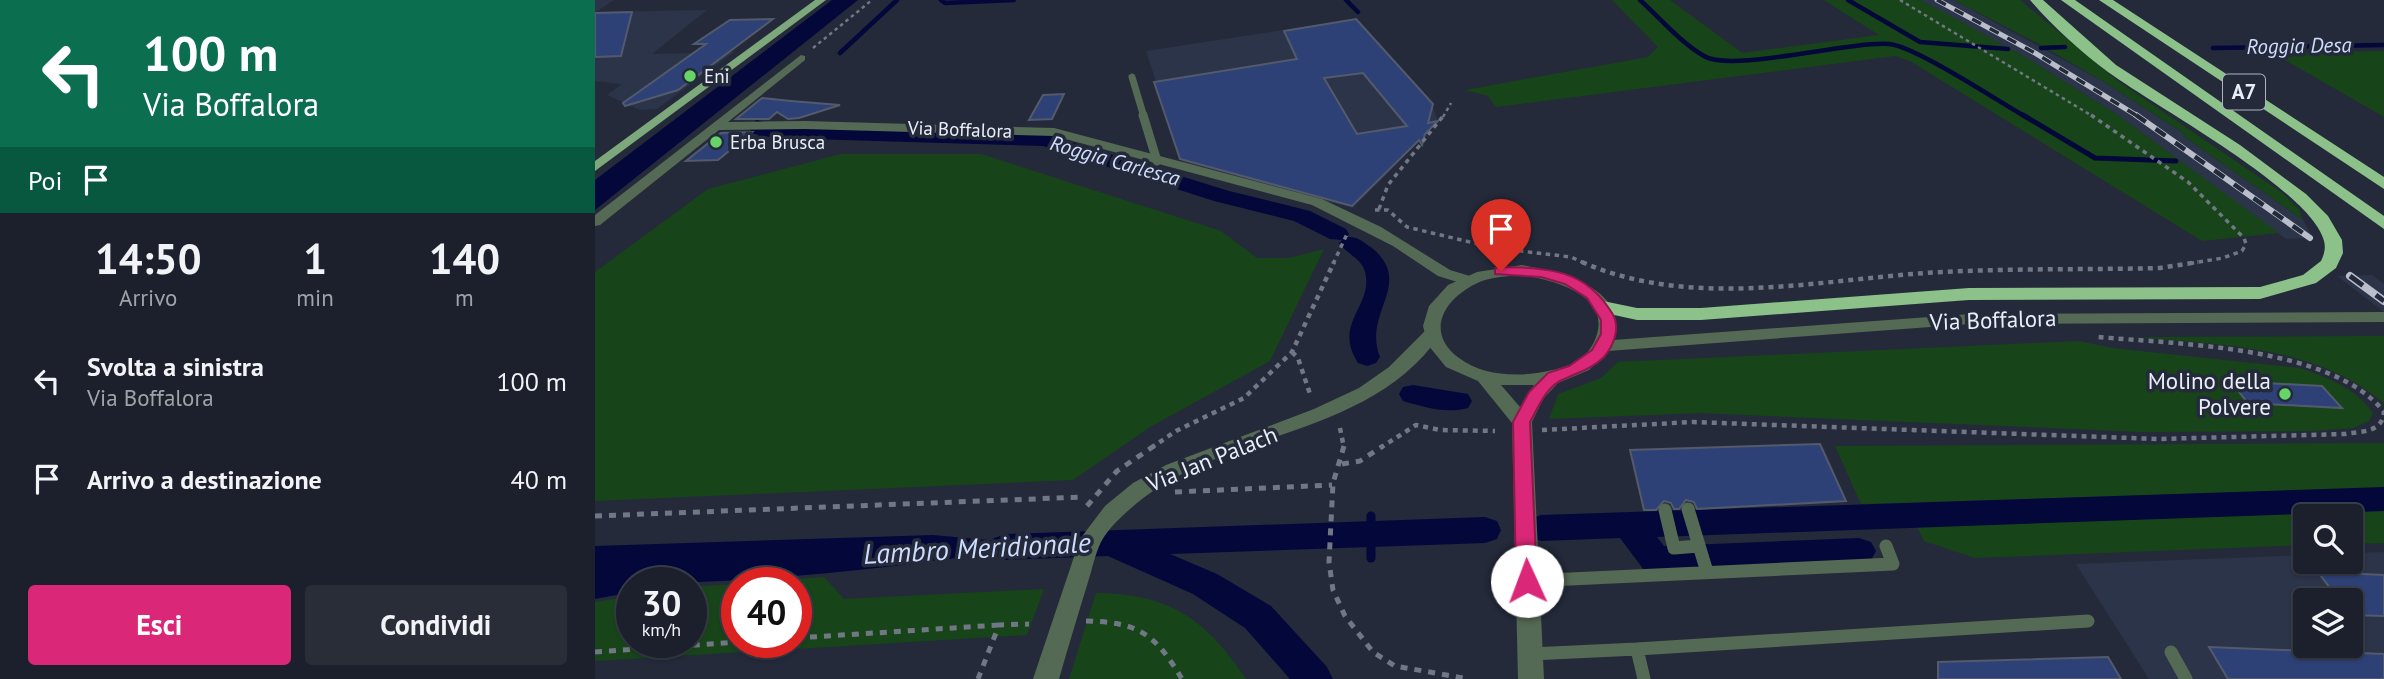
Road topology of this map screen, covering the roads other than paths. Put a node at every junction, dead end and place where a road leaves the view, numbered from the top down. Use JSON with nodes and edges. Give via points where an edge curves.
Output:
{"nodes":[{"id":1,"x":821,"y":0,"type":"edge"},
{"id":2,"x":2036,"y":0,"type":"edge"},
{"id":3,"x":2043,"y":0,"type":"edge"},
{"id":4,"x":2067,"y":0,"type":"edge"},
{"id":5,"x":2105,"y":0,"type":"edge"},
{"id":6,"x":801,"y":58,"type":"road end"},
{"id":7,"x":2150,"y":61,"type":"junction"},
{"id":8,"x":1132,"y":77,"type":"dead end"},
{"id":9,"x":717,"y":126,"type":"junction"},
{"id":10,"x":1157,"y":161,"type":"junction"},
{"id":11,"x":595,"y":167,"type":"edge"},
{"id":12,"x":2384,"y":184,"type":"edge"},
{"id":13,"x":595,"y":222,"type":"edge"},
{"id":14,"x":2384,"y":224,"type":"edge"},
{"id":15,"x":1467,"y":280,"type":"junction"},
{"id":16,"x":1603,"y":307,"type":"junction"},
{"id":17,"x":2384,"y":317,"type":"edge"},
{"id":18,"x":1431,"y":335,"type":"junction"},
{"id":19,"x":1603,"y":346,"type":"junction"},
{"id":20,"x":1482,"y":375,"type":"junction"},
{"id":21,"x":1553,"y":377,"type":"junction"},
{"id":22,"x":1531,"y":426,"type":"junction"},
{"id":23,"x":1688,"y":509,"type":"dead end"},
{"id":24,"x":1665,"y":510,"type":"dead end"},
{"id":25,"x":1699,"y":546,"type":"junction"},
{"id":26,"x":1886,"y":546,"type":"dead end"},
{"id":27,"x":1706,"y":571,"type":"junction"},
{"id":28,"x":1527,"y":581,"type":"junction"},
{"id":29,"x":2088,"y":621,"type":"dead end"},
{"id":30,"x":1637,"y":649,"type":"junction"},
{"id":31,"x":2171,"y":652,"type":"dead end"},
{"id":32,"x":1531,"y":654,"type":"junction"},
{"id":33,"x":1046,"y":679,"type":"edge"},
{"id":34,"x":1531,"y":679,"type":"edge"},
{"id":35,"x":1644,"y":679,"type":"edge"},
{"id":36,"x":2186,"y":679,"type":"edge"}],
"edges":[{"from":1,"to":11,"type":"main road"},
{"from":2,"to":16,"type":"highway","via":[[2110,67],[2290,189],[2318,215],[2333,239],[2334,250],[2325,270],[2298,285],[2260,293],[1969,294],[1702,314],[1637,314]]},
{"from":3,"to":7,"type":"highway"},
{"from":4,"to":7,"type":"highway","number":"A7"},
{"from":5,"to":12,"type":"highway","number":"A7"},
{"from":6,"to":9,"type":"street"},
{"from":7,"to":14,"type":"highway","number":"A7"},
{"from":8,"to":10,"type":"lane"},
{"from":9,"to":10,"type":"street","name":"Via Boffalora","via":[[1054,132],[1106,143]]},
{"from":9,"to":13,"type":"street"},
{"from":10,"to":15,"type":"street","name":"Via Boffalora","via":[[1317,202],[1355,218],[1444,274]]},
{"from":15,"to":16,"type":"street","via":[[1501,271],[1542,272],[1579,285]]},
{"from":15,"to":18,"type":"street","via":[[1437,302]]},
{"from":16,"to":19,"type":"street","via":[[1609,327]]},
{"from":17,"to":19,"type":"street","name":"Via Boffalora","via":[[1971,318]]},
{"from":18,"to":20,"type":"street","via":[[1448,358]]},
{"from":18,"to":33,"type":"street","name":"Via Jan Palach","via":[[1393,375],[1355,399],[1135,491],[1100,523],[1084,556]]},
{"from":19,"to":21,"type":"street","via":[[1584,365]]},
{"from":20,"to":21,"type":"street","via":[[1520,381]]},
{"from":20,"to":22,"type":"street"},
{"from":21,"to":22,"type":"street","via":[[1535,396]]},
{"from":22,"to":28,"type":"street"},
{"from":23,"to":25,"type":"lane"},
{"from":24,"to":25,"type":"lane","via":[[1674,548]]},
{"from":25,"to":27,"type":"lane"},
{"from":26,"to":27,"type":"lane","via":[[1893,564]]},
{"from":27,"to":28,"type":"lane"},
{"from":28,"to":32,"type":"street"},
{"from":29,"to":30,"type":"lane"},
{"from":30,"to":32,"type":"lane"},
{"from":30,"to":35,"type":"lane"},
{"from":31,"to":36,"type":"lane"},
{"from":32,"to":34,"type":"street"}]}
